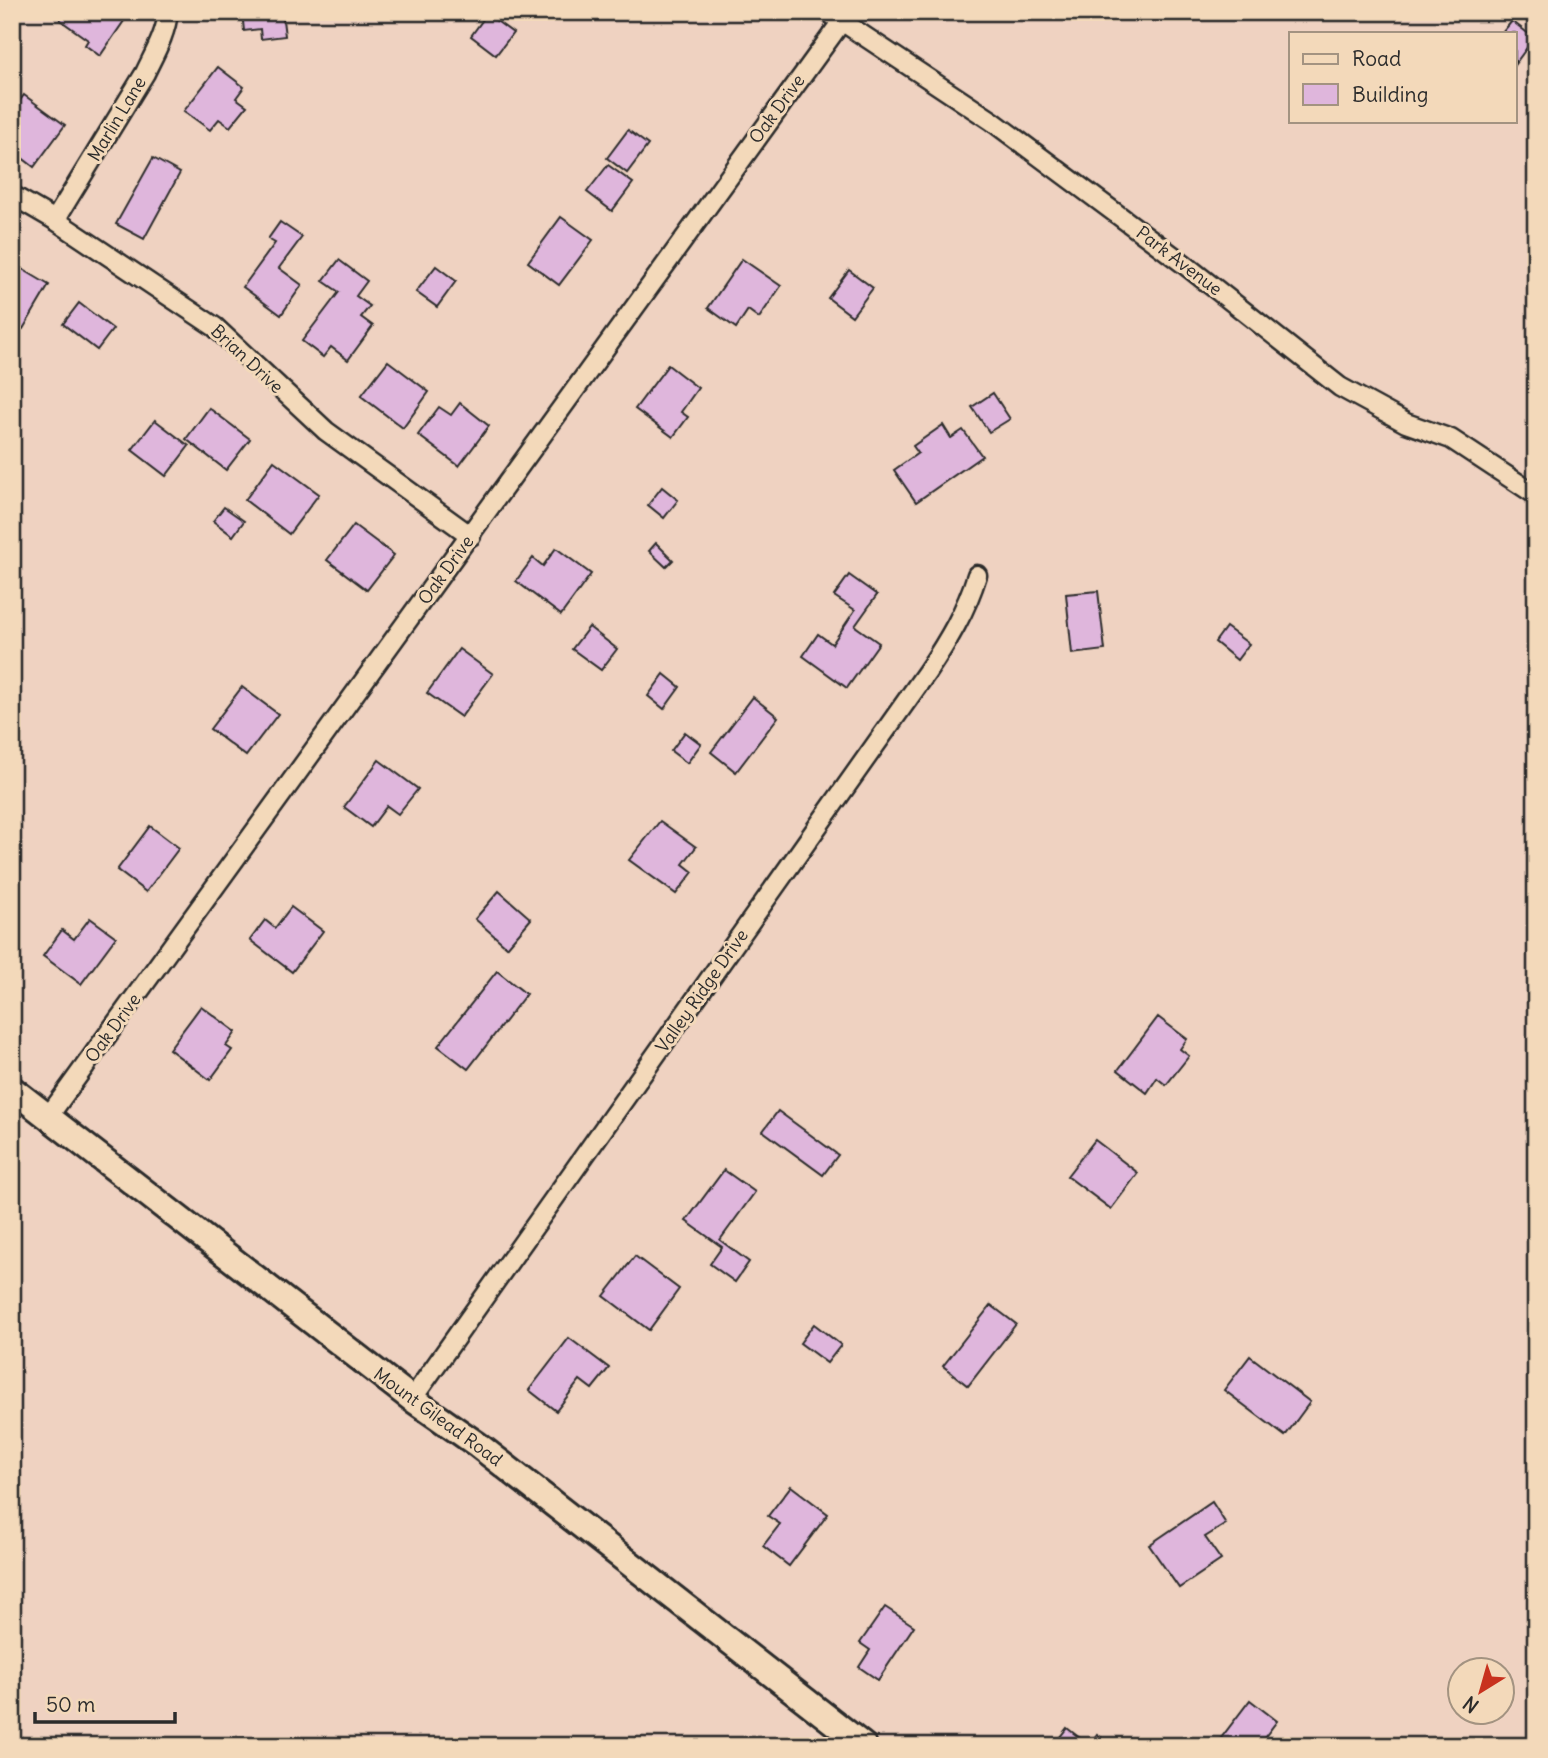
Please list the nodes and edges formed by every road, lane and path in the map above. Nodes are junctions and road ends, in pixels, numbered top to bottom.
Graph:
1 (167, 12) edge
2 (835, 17) edge
3 (12, 195) edge
4 (55, 220) junction
5 (1536, 495) edge
6 (471, 536) junction
7 (977, 575) dead end
8 (12, 1089) edge
9 (48, 1117) junction
10 (412, 1399) junction
11 (864, 1746) edge

1 - 4 street, Marlin Lane
2 - 5 street, Park Avenue
2 - 6 street, Oak Drive
3 - 4 street, Brian Drive
4 - 6 street, Brian Drive
6 - 9 street, Oak Drive
7 - 10 street, Valley Ridge Drive
8 - 9 main road, Mount Gilead Road
9 - 10 main road, Mount Gilead Road
10 - 11 main road, Mount Gilead Road

